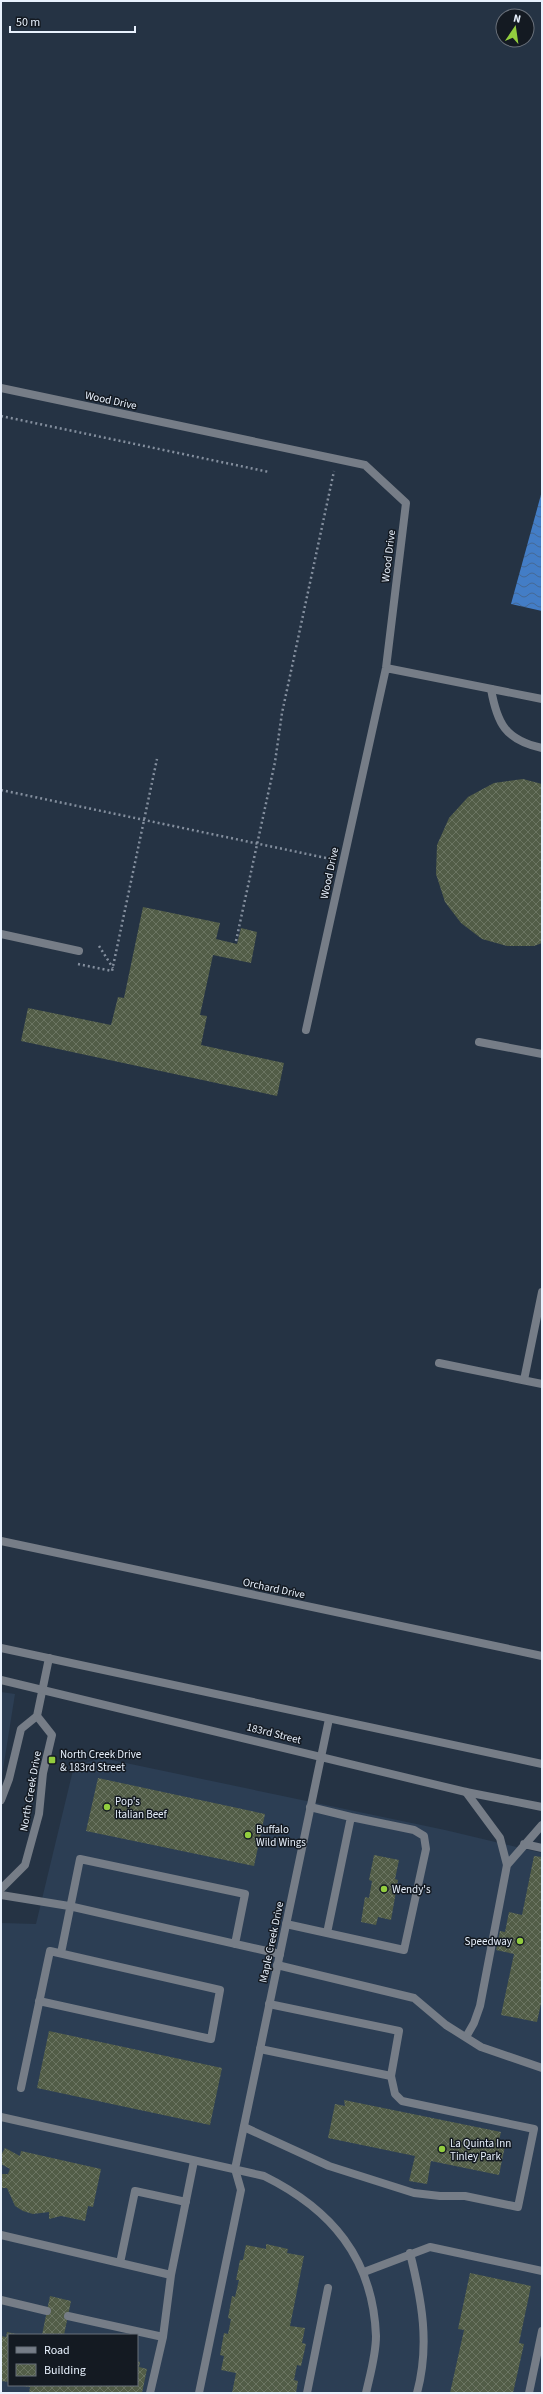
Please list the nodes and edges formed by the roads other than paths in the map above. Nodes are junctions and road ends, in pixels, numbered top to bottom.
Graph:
1 (1, 388) edge
2 (386, 668) junction
3 (491, 689) junction
4 (542, 699) edge
5 (542, 748) edge
6 (1, 934) edge
7 (78, 951) dead end
8 (306, 1030) dead end
9 (479, 1042) dead end
10 (542, 1054) edge
11 (542, 1292) edge
12 (439, 1363) dead end
13 (524, 1380) junction
14 (542, 1384) edge
15 (1, 1541) edge
16 (1, 1648) edge
17 (542, 1656) edge
18 (49, 1658) junction
19 (1, 1680) edge
20 (43, 1689) junction
21 (37, 1716) junction
22 (329, 1719) junction
23 (321, 1755) junction
24 (542, 1764) edge
25 (466, 1792) junction
26 (1, 1800) edge
27 (310, 1807) junction
28 (542, 1807) edge
29 (352, 1817) junction
30 (542, 1825) edge
31 (524, 1844) junction
32 (542, 1848) edge
33 (507, 1865) junction
34 (1, 1888) edge
35 (1, 1895) edge
36 (69, 1906) junction
37 (286, 1924) junction
38 (327, 1933) junction
39 (235, 1944) junction
40 (61, 1952) junction
41 (280, 1954) junction
42 (277, 1965) junction
43 (39, 2001) junction
44 (269, 2004) junction
45 (466, 2038) junction
46 (260, 2049) junction
47 (542, 2068) edge
48 (391, 2076) junction
49 (21, 2088) dead end
50 (1, 2117) edge
51 (244, 2127) junction
52 (194, 2161) junction
53 (235, 2169) junction
54 (186, 2202) junction
55 (1, 2235) edge
56 (410, 2253) junction
57 (120, 2263) junction
58 (542, 2271) edge
59 (364, 2272) junction
60 (171, 2275) junction
61 (328, 2288) dead end
62 (1, 2300) edge
63 (47, 2311) dead end
64 (68, 2316) dead end
65 (542, 2330) edge
66 (163, 2337) junction
67 (150, 2393) edge
68 (199, 2393) edge
69 (307, 2393) edge
70 (366, 2393) edge
71 (417, 2393) edge
72 (529, 2393) edge

1 - 2 street, Wood Drive
2 - 3 street
2 - 8 street, Wood Drive
3 - 4 street
3 - 5 street
6 - 7 street
9 - 10 street
11 - 13 street
12 - 13 street
13 - 14 street
15 - 17 street, Orchard Drive
16 - 18 street
18 - 20 street
18 - 22 street
19 - 20 street, 183rd Street
20 - 21 street
20 - 23 street, 183rd Street
21 - 26 street, North Creek Drive
21 - 34 street, North Creek Drive
22 - 23 street, Maple Creek Drive
22 - 24 street
23 - 25 street, 183rd Street
23 - 27 street, Maple Creek Drive
25 - 28 street, 183rd Street
25 - 33 street
27 - 29 street
27 - 37 street, Maple Creek Drive
29 - 38 street
29 - 38 street
30 - 31 street
31 - 32 street
31 - 33 street
33 - 45 street
35 - 36 street
36 - 39 street
36 - 39 street
36 - 40 street
37 - 38 street
37 - 41 street, Maple Creek Drive
39 - 41 street
40 - 43 street
40 - 43 street
41 - 42 street, Maple Creek Drive
42 - 44 street, Maple Creek Drive
42 - 45 street
43 - 49 street
44 - 46 street, Maple Creek Drive
44 - 48 street
45 - 47 street
46 - 48 street
46 - 51 street, Maple Creek Drive
48 - 51 street
50 - 52 street
51 - 53 street, Maple Creek Drive
52 - 53 street
52 - 54 street
53 - 59 street
53 - 68 street
54 - 57 street
54 - 60 street
55 - 57 street
56 - 58 street
56 - 59 street
56 - 71 street
57 - 60 street
59 - 70 street
60 - 66 street
61 - 69 street
62 - 63 street
64 - 66 street
65 - 72 street
66 - 67 street

